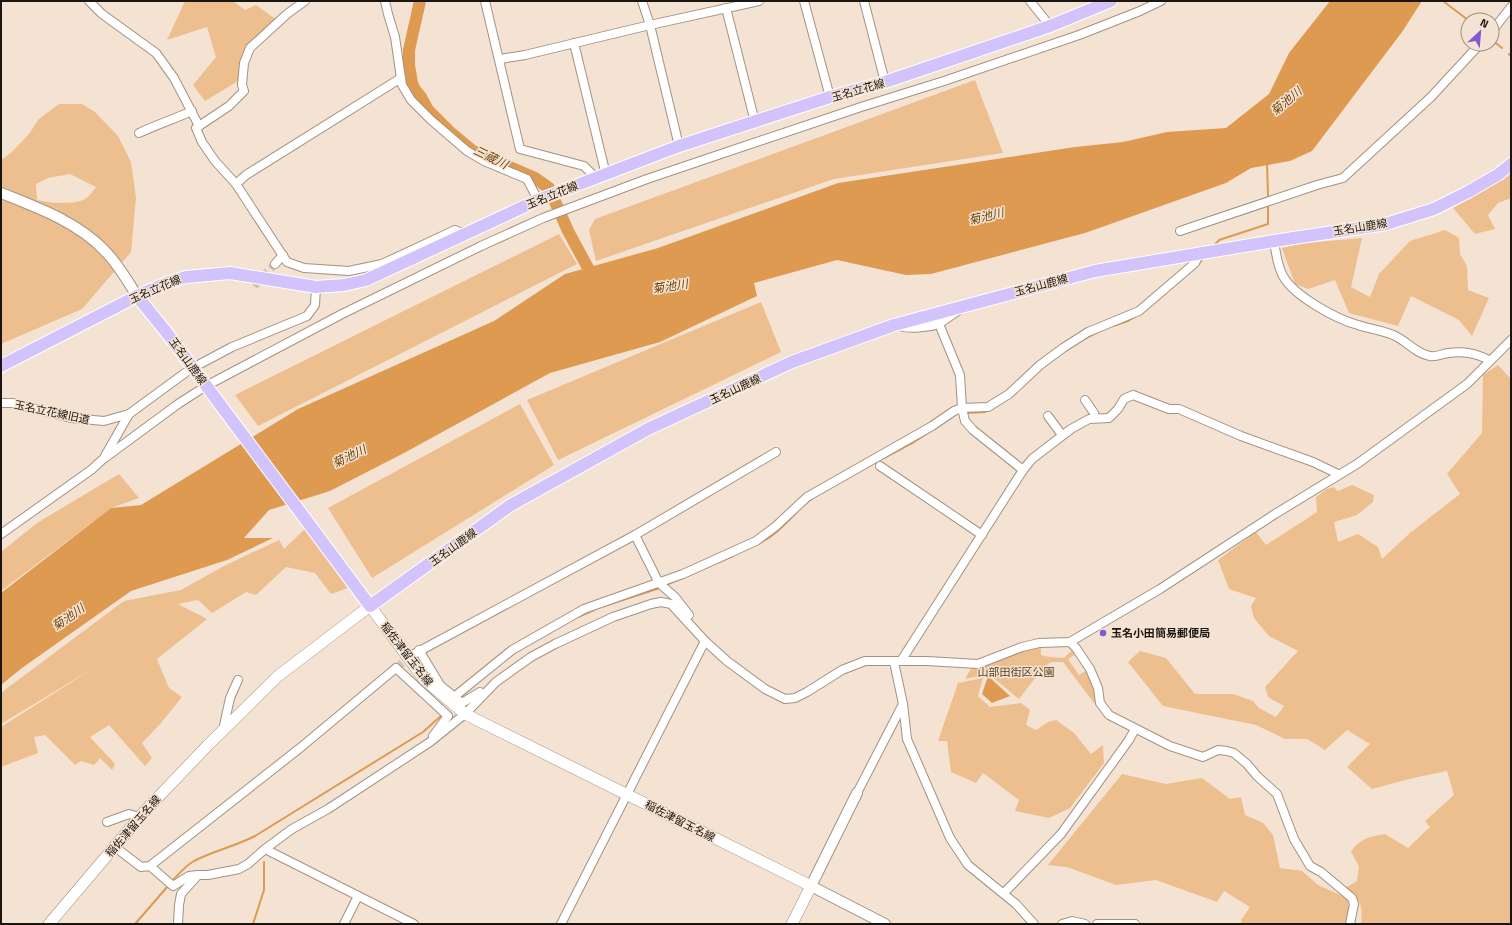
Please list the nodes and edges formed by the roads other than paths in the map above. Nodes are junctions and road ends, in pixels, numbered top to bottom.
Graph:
1 (89, 1) edge
2 (385, 1) edge
3 (486, 1) edge
4 (642, 1) edge
5 (759, 1) edge
6 (804, 1) edge
7 (864, 1) edge
8 (1030, 1) edge
9 (1111, 1) edge
10 (1161, 1) edge
11 (302, 2) edge
12 (1511, 7) edge
13 (726, 8) junction
14 (1500, 21) edge
15 (650, 25) junction
16 (1050, 26) junction
17 (574, 43) junction
18 (1473, 52) edge
19 (500, 59) junction
20 (401, 78) junction
21 (886, 82) junction
22 (830, 98) junction
23 (192, 111) junction
24 (755, 122) junction
25 (199, 126) junction
26 (138, 134) dead end
27 (679, 146) junction
28 (1511, 164) edge
29 (601, 176) junction
30 (236, 184) junction
31 (1, 193) edge
32 (543, 198) junction
33 (1180, 231) dead end
34 (464, 234) junction
35 (1274, 241) junction
36 (1206, 252) junction
37 (283, 255) junction
38 (276, 264) tunnel mouth
39 (316, 287) junction
40 (137, 296) junction
41 (965, 305) junction
42 (939, 324) junction
43 (894, 325) junction
44 (1511, 340) edge
45 (1489, 360) junction
46 (200, 364) dead end
47 (1, 366) edge
48 (185, 373) dead end
49 (208, 389) junction
50 (1085, 400) dead end
51 (1, 403) edge
52 (962, 412) junction
53 (129, 414) junction
54 (1048, 416) dead end
55 (1095, 418) junction
56 (1062, 435) junction
57 (776, 452) dead end
58 (102, 460) junction
59 (880, 466) dead end
60 (1023, 470) junction
61 (1338, 474) junction
62 (1, 534) edge
63 (982, 534) junction
64 (635, 535) junction
65 (659, 583) junction
66 (370, 606) junction
67 (694, 628) junction
68 (705, 641) junction
69 (1070, 642) junction
70 (898, 661) junction
71 (238, 680) dead end
72 (496, 682) junction
73 (454, 697) junction
74 (903, 704) junction
75 (465, 714) junction
76 (1135, 729) junction
77 (223, 730) junction
78 (430, 742) junction
79 (857, 793) joint
80 (626, 794) junction
81 (140, 817) junction
82 (107, 822) dead end
83 (115, 847) junction
84 (265, 849) junction
85 (150, 866) junction
86 (198, 875) junction
87 (811, 886) junction
88 (1004, 893) junction
89 (358, 896) junction
90 (49, 924) edge
91 (178, 924) edge
92 (344, 924) edge
93 (414, 924) edge
94 (562, 924) edge
95 (792, 924) edge
96 (885, 924) edge
97 (1034, 924) edge
98 (1062, 924) edge
99 (1085, 924) edge
100 (1097, 924) edge
101 (1135, 924) edge
102 (1350, 924) edge

1 - 23 street
2 - 20 street
3 - 19 street
4 - 15 street
5 - 13 street
6 - 22 street
7 - 21 street
8 - 16 street
9 - 16 main road, 玉名立花線
10 - 49 street
11 - 25 street
12 - 14 street
13 - 15 street
13 - 24 street
15 - 17 street
15 - 27 street
16 - 21 main road, 玉名立花線
17 - 19 street
17 - 29 street
18 - 33 street
19 - 29 street
20 - 30 street
20 - 32 street
21 - 22 main road, 玉名立花線
22 - 24 main road, 玉名立花線
23 - 25 street
23 - 26 street
24 - 27 main road, 玉名立花線
25 - 30 street
27 - 29 main road, 玉名立花線
28 - 35 main road, 玉名山鹿線
29 - 32 main road, 玉名立花線
30 - 37 street
31 - 40 street
32 - 34 main road, 玉名立花線
34 - 37 street
34 - 39 main road, 玉名立花線
35 - 36 main road, 玉名山鹿線
35 - 45 street
36 - 41 main road, 玉名山鹿線
36 - 52 street
37 - 38 street
39 - 40 main road, 玉名立花線
39 - 46 street
40 - 47 main road, 玉名立花線
40 - 49 main road, 玉名山鹿線
41 - 42 street
41 - 43 main road, 玉名山鹿線
42 - 43 street
42 - 52 street
43 - 66 main road, 玉名山鹿線
44 - 45 street
45 - 61 street
48 - 53 street, 玉名立花線旧道
49 - 58 street
49 - 66 main road, 玉名山鹿線
50 - 55 street
51 - 53 street, 玉名立花線旧道
52 - 60 street
52 - 65 street
53 - 58 street
54 - 56 street
55 - 56 street
55 - 61 street
56 - 60 street
57 - 64 street
58 - 62 street
59 - 63 street
60 - 63 street
61 - 69 street
63 - 70 street
64 - 65 street
64 - 73 street
65 - 67 street
65 - 73 street
66 - 75 main road, 稲佐津留玉名線
66 - 77 main road, 稲佐津留玉名線
67 - 68 street
67 - 72 street
68 - 70 street
68 - 80 street
69 - 70 street
69 - 76 street
70 - 74 street
71 - 77 street
72 - 73 street
72 - 75 street
74 - 79 street
74 - 88 street
75 - 78 street
75 - 80 main road, 稲佐津留玉名線
76 - 88 street
76 - 102 street
77 - 81 main road, 稲佐津留玉名線
78 - 84 street
78 - 85 street
79 - 87 street
80 - 87 main road, 稲佐津留玉名線
80 - 94 street
81 - 82 street
81 - 83 main road, 稲佐津留玉名線
83 - 85 street
83 - 90 main road, 稲佐津留玉名線
84 - 86 street
84 - 89 street
85 - 86 street
86 - 91 street
87 - 95 main road
87 - 96 street
88 - 97 street
89 - 92 street
89 - 93 street
98 - 99 street
100 - 101 street

